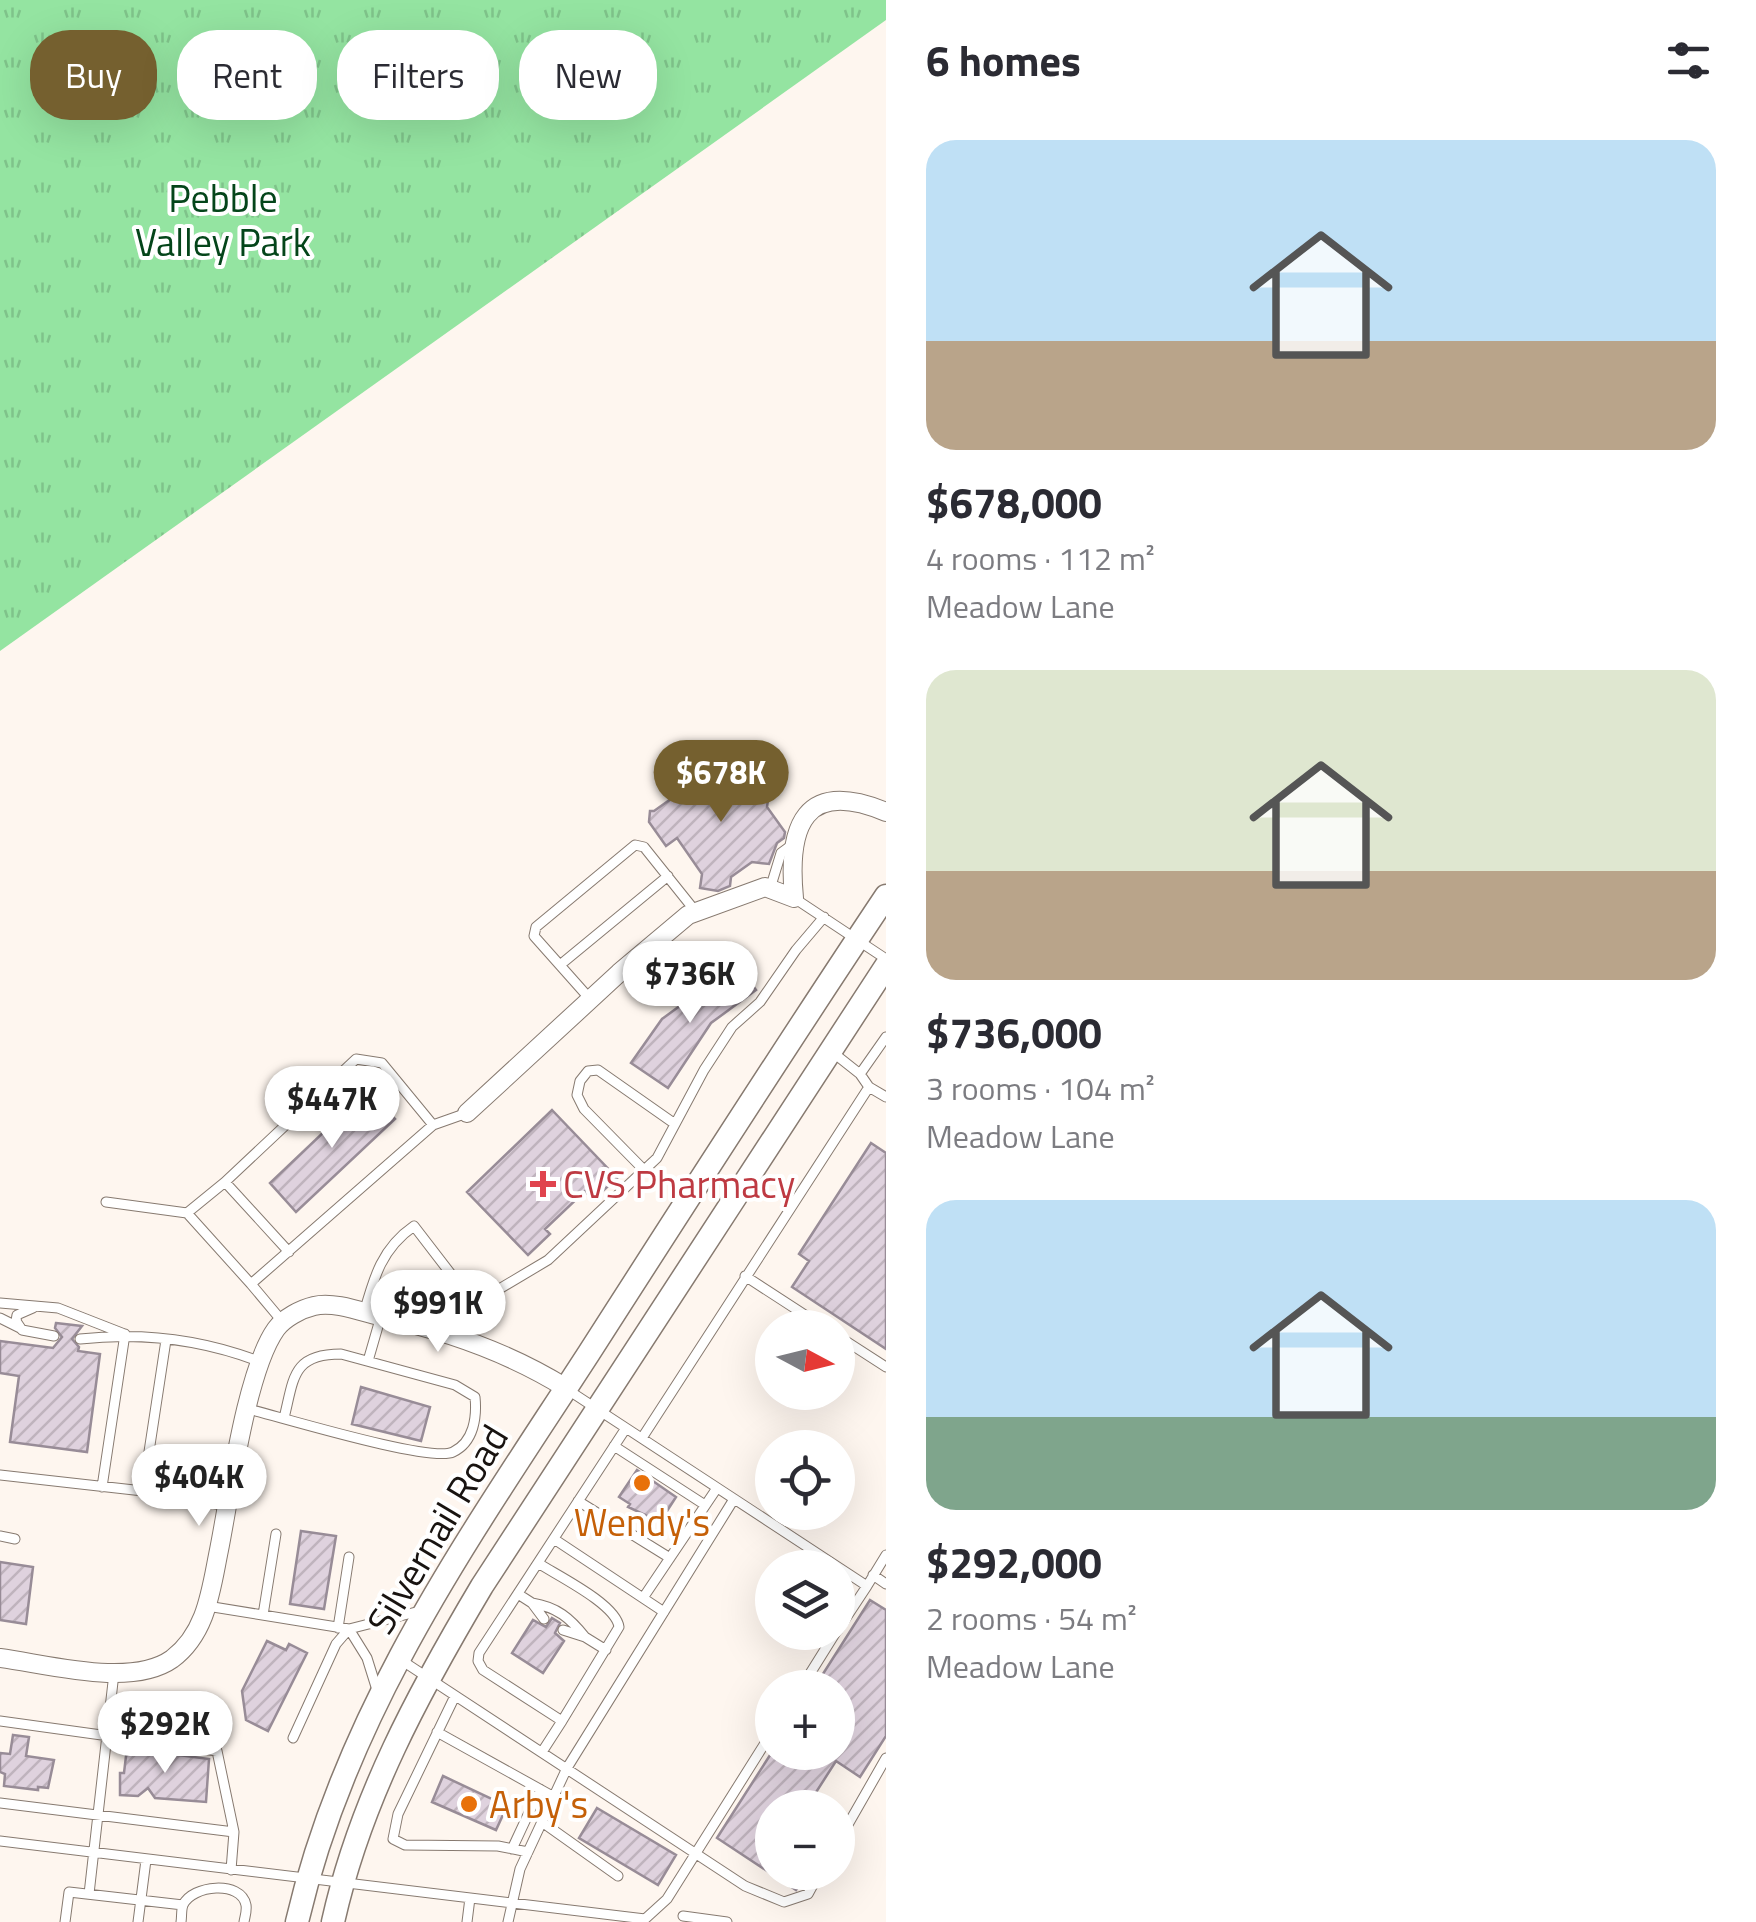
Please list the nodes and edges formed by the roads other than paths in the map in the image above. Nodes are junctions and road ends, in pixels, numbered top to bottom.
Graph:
1 (886, 812) edge
2 (792, 845) junction
3 (668, 876) junction
4 (770, 890) junction
5 (886, 896) edge
6 (794, 898) junction
7 (696, 912) junction
8 (824, 917) junction
9 (856, 940) junction
10 (886, 963) edge
11 (560, 965) junction
12 (590, 1000) junction
13 (886, 1037) edge
14 (830, 1052) junction
15 (860, 1074) junction
16 (870, 1087) junction
17 (886, 1096) edge
18 (467, 1112) joint
19 (675, 1124) junction
20 (433, 1125) junction
21 (644, 1170) junction
22 (225, 1182) junction
23 (106, 1202) dead end
24 (188, 1213) junction
25 (289, 1252) junction
26 (745, 1276) junction
27 (252, 1284) junction
28 (0, 1303) edge
29 (474, 1304) junction
30 (36, 1306) junction
31 (797, 1310) edge
32 (372, 1314) junction
33 (0, 1318) edge
34 (282, 1321) junction
35 (22, 1330) junction
36 (125, 1334) junction
37 (54, 1336) dead end
38 (462, 1338) junction
39 (80, 1339) dead end
40 (166, 1340) junction
41 (855, 1347) edge
42 (368, 1361) junction
43 (262, 1362) junction
44 (886, 1367) edge
45 (566, 1388) junction
46 (597, 1408) junction
47 (248, 1409) junction
48 (284, 1418) junction
49 (626, 1428) junction
50 (642, 1438) junction
51 (614, 1446) junction
52 (0, 1475) edge
53 (102, 1487) junction
54 (718, 1488) junction
55 (143, 1491) junction
56 (734, 1499) junction
57 (578, 1501) junction
58 (704, 1505) junction
59 (228, 1506) junction
60 (276, 1534) dead end
61 (0, 1536) edge
62 (15, 1539) dead end
63 (554, 1539) junction
64 (886, 1555) edge
65 (349, 1557) dead end
66 (670, 1558) junction
67 (538, 1563) junction
68 (874, 1575) junction
69 (886, 1584) edge
70 (867, 1586) junction
71 (518, 1594) junction
72 (643, 1598) junction
73 (532, 1603) junction
74 (855, 1604) edge
75 (207, 1606) junction
76 (425, 1610) junction
77 (664, 1612) junction
78 (262, 1615) junction
79 (544, 1619) dead end
80 (344, 1628) junction
81 (563, 1630) dead end
82 (585, 1637) junction
83 (606, 1650) junction
84 (0, 1658) edge
85 (398, 1658) junction
86 (114, 1673) junction
87 (427, 1677) junction
88 (379, 1696) junction
89 (455, 1696) junction
90 (0, 1721) edge
91 (562, 1721) junction
92 (437, 1732) junction
93 (108, 1735) junction
94 (293, 1738) dead end
95 (542, 1752) junction
96 (886, 1758) edge
97 (755, 1759) edge
98 (566, 1768) junction
99 (540, 1789) junction
100 (554, 1797) junction
101 (0, 1803) edge
102 (855, 1812) edge
103 (98, 1815) junction
104 (542, 1822) junction
105 (234, 1832) junction
106 (0, 1841) edge
107 (512, 1850) junction
108 (528, 1852) junction
109 (94, 1853) junction
110 (694, 1854) junction
111 (146, 1860) junction
112 (231, 1870) junction
113 (618, 1876) dead end
114 (307, 1878) junction
115 (343, 1883) junction
116 (755, 1890) edge
117 (756, 1890) edge
118 (810, 1890) edge
119 (89, 1894) junction
120 (470, 1898) junction
121 (141, 1900) junction
122 (510, 1902) junction
123 (183, 1905) junction
124 (660, 1907) junction
125 (600, 1918) edge
126 (683, 1919) edge
127 (65, 1922) edge
128 (138, 1922) edge
129 (181, 1922) edge
130 (244, 1922) edge
131 (297, 1922) edge
132 (333, 1922) edge
133 (466, 1922) edge
134 (508, 1922) edge
135 (728, 1922) edge

1 - 2 street
2 - 4 lane
2 - 6 street
3 - 7 lane
3 - 11 lane
3 - 11 lane
4 - 6 street
4 - 7 street
5 - 9 street, Silvernail Road
6 - 8 lane
7 - 12 street
8 - 9 lane
8 - 19 lane
9 - 10 lane
9 - 45 street, Silvernail Road
10 - 14 street, Silvernail Road
11 - 12 lane
12 - 18 street
13 - 15 lane
14 - 15 lane
14 - 46 street, Silvernail Road
15 - 16 lane
16 - 17 lane
16 - 26 lane
18 - 20 lane
19 - 21 lane
19 - 21 lane
20 - 22 lane
20 - 25 lane
21 - 29 lane
22 - 24 lane
22 - 25 lane
23 - 24 lane
24 - 27 lane
25 - 27 lane
26 - 31 lane
26 - 50 lane
27 - 34 lane
28 - 30 lane
29 - 32 lane
29 - 38 lane
30 - 35 lane
30 - 36 lane
32 - 34 street
32 - 38 street
32 - 42 lane
33 - 35 lane
34 - 43 street
35 - 37 lane
36 - 39 lane
36 - 40 lane
36 - 53 lane
38 - 45 street
40 - 43 lane
40 - 55 lane
41 - 44 lane
42 - 48 lane
42 - 48 lane
43 - 47 street
45 - 46 lane
45 - 76 street, Silvernail Road
46 - 49 lane
46 - 87 street, Silvernail Road
47 - 48 lane
47 - 59 street
49 - 50 lane
49 - 51 lane
50 - 54 lane
51 - 57 lane
51 - 58 lane
52 - 53 lane
53 - 55 lane
54 - 56 lane
54 - 58 lane
55 - 59 lane
56 - 70 lane
56 - 77 lane
57 - 63 lane
57 - 66 lane
58 - 66 lane
59 - 75 street
60 - 78 lane
61 - 62 lane
63 - 67 lane
63 - 72 lane
64 - 68 lane
65 - 80 lane
66 - 72 lane
67 - 71 lane
67 - 83 lane
68 - 69 lane
68 - 70 lane
70 - 74 lane
71 - 73 lane
71 - 91 lane
72 - 77 lane
73 - 79 lane
73 - 82 lane
75 - 78 lane
75 - 86 street
76 - 80 lane
76 - 85 street, Silvernail Road
77 - 98 lane
78 - 80 lane
80 - 88 lane
80 - 94 lane
81 - 82 lane
82 - 83 lane
83 - 91 lane
84 - 86 street
85 - 87 lane
85 - 88 street, Silvernail Road
86 - 93 lane
87 - 89 lane
87 - 115 street, Silvernail Road
88 - 114 street, Silvernail Road
89 - 92 lane
89 - 95 lane
90 - 93 lane
91 - 95 lane
92 - 99 lane
92 - 107 lane
93 - 103 lane
93 - 105 lane
95 - 98 lane
96 - 102 lane
97 - 110 lane
98 - 100 lane
98 - 110 lane
99 - 100 lane
99 - 107 lane
100 - 104 lane
101 - 103 lane
103 - 105 lane
103 - 109 lane
104 - 108 lane
104 - 113 lane
105 - 112 lane
106 - 109 lane
107 - 108 lane
108 - 122 lane
109 - 111 lane
109 - 119 lane
110 - 116 lane
110 - 124 lane
111 - 112 lane
111 - 121 lane
112 - 114 lane
114 - 115 lane
114 - 131 street, Silvernail Road
115 - 120 lane
115 - 132 street, Silvernail Road
117 - 118 lane
119 - 121 lane
119 - 127 lane
120 - 122 lane
120 - 133 lane
121 - 123 lane
121 - 128 lane
122 - 125 lane
122 - 134 lane
123 - 129 lane
123 - 130 lane
124 - 125 lane
124 - 126 lane
126 - 135 lane

